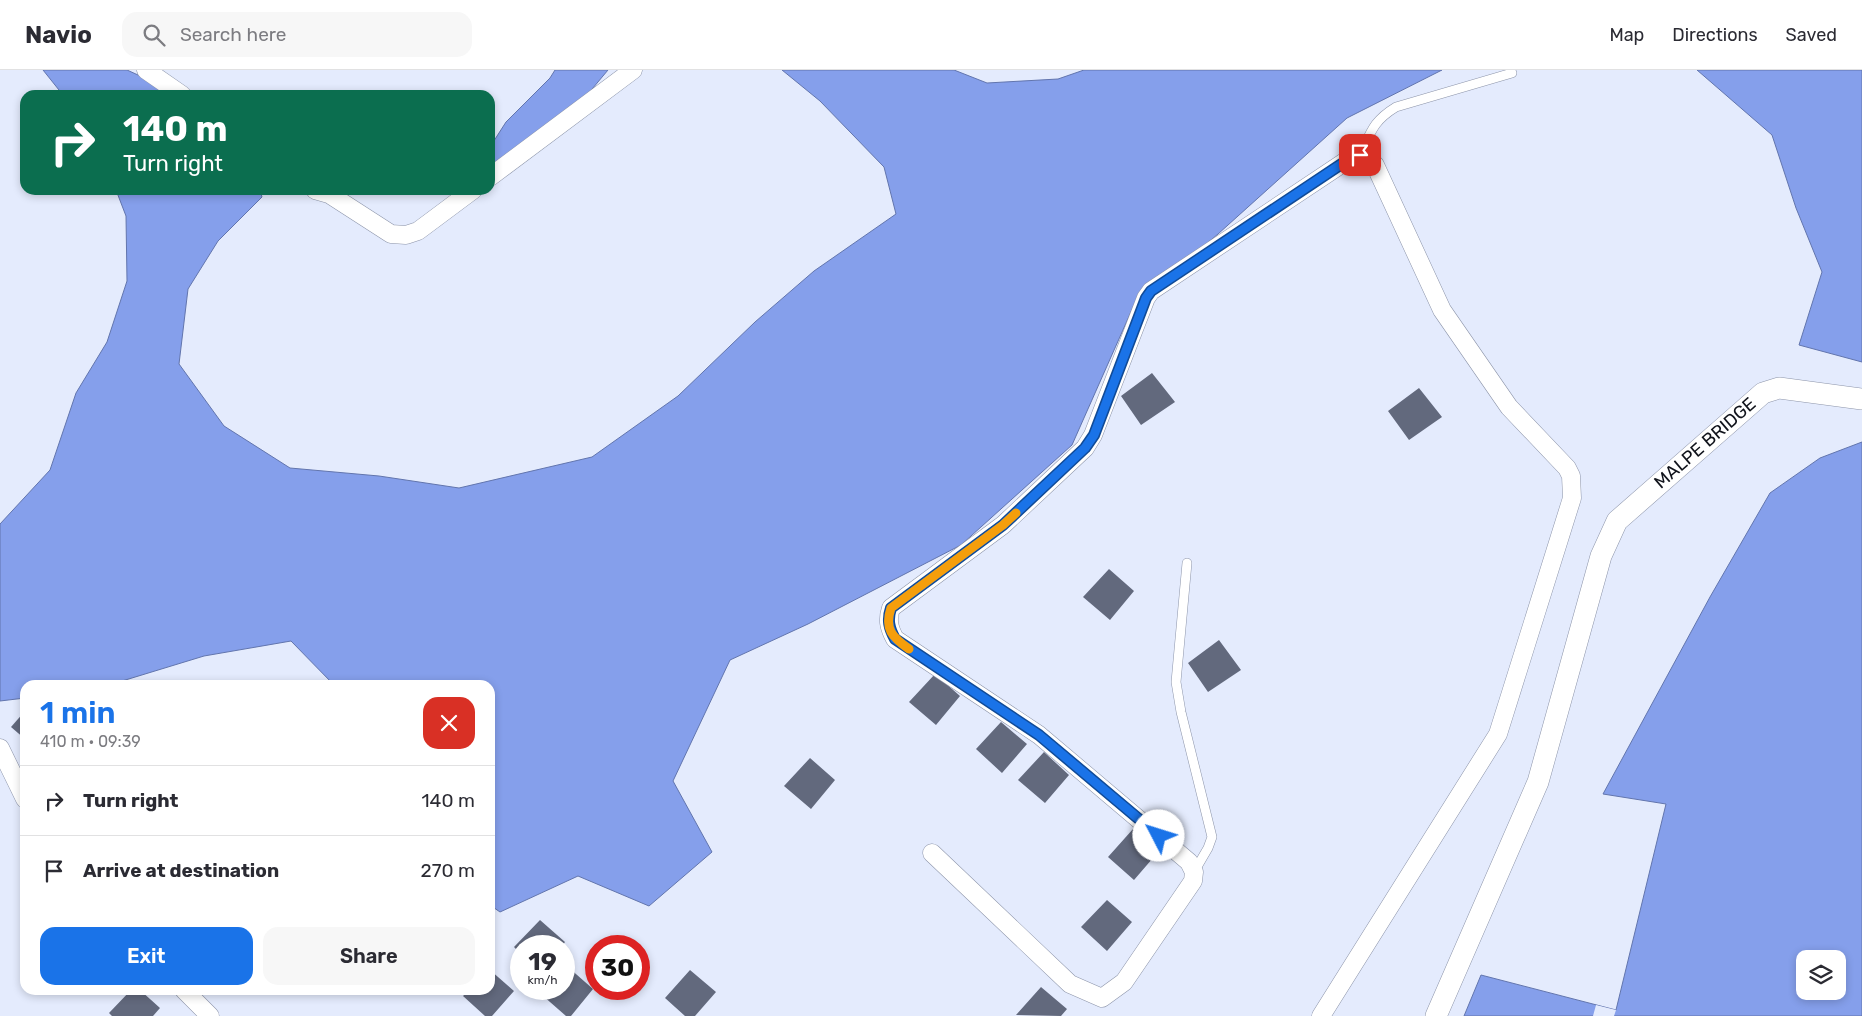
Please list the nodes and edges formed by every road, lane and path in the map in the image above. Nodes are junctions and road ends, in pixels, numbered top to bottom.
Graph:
1 (146, 70) edge
2 (632, 70) edge
3 (1512, 74) dead end
4 (175, 90) edge
5 (1360, 155) junction
6 (495, 173) edge
7 (331, 195) edge
8 (466, 195) edge
9 (1862, 399) edge
10 (1188, 563) dead end
11 (0, 748) edge
12 (20, 789) edge
13 (932, 853) dead end
14 (1194, 872) junction
15 (189, 995) edge
16 (210, 1016) edge
17 (1321, 1016) edge
18 (1436, 1016) edge

1 - 4 street
2 - 6 street
3 - 5 lane
5 - 14 street
5 - 17 street
7 - 8 street
9 - 18 street, MALPE BRIDGE
10 - 14 lane
11 - 12 street
13 - 14 street
15 - 16 street

